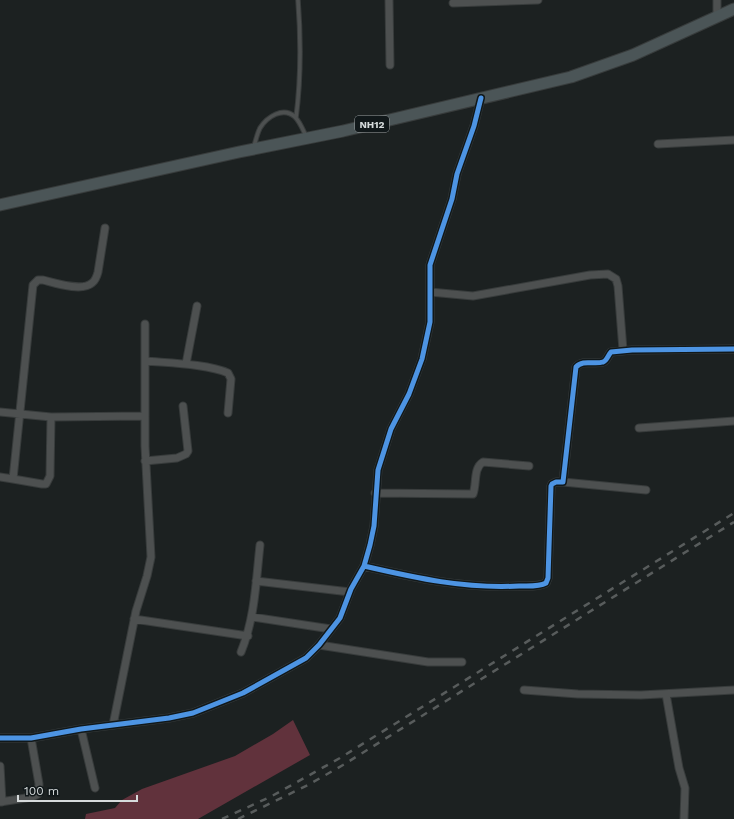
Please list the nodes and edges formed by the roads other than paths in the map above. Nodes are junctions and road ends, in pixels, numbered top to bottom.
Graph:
1 (298, 0) edge
2 (389, 0) edge
3 (538, 0) edge
4 (717, 0) edge
5 (453, 3) dead end
6 (734, 9) edge
7 (717, 16) junction
8 (390, 65) dead end
9 (481, 98) junction
10 (296, 118) junction
11 (308, 139) junction
12 (734, 140) edge
13 (658, 144) dead end
14 (252, 149) junction
15 (0, 205) edge
16 (105, 228) dead end
17 (430, 292) junction
18 (197, 306) dead end
19 (145, 324) dead end
20 (734, 349) edge
21 (623, 350) junction
22 (146, 361) junction
23 (186, 364) junction
24 (183, 406) dead end
25 (0, 412) edge
26 (19, 413) junction
27 (228, 413) dead end
28 (145, 416) junction
29 (51, 417) junction
30 (734, 421) edge
31 (639, 428) dead end
32 (145, 461) junction
33 (529, 466) dead end
34 (0, 477) edge
35 (13, 479) junction
36 (563, 482) junction
37 (646, 490) dead end
38 (375, 493) junction
39 (260, 545) dead end
40 (364, 566) junction
41 (256, 581) junction
42 (350, 592) junction
43 (252, 616) junction
44 (134, 620) junction
45 (331, 629) junction
46 (248, 636) junction
47 (319, 645) junction
48 (241, 652) dead end
49 (462, 662) dead end
50 (524, 690) dead end
51 (734, 690) edge
52 (666, 694) junction
53 (113, 725) junction
54 (81, 729) junction
55 (0, 738) edge
56 (31, 738) junction
57 (0, 766) edge
58 (95, 788) dead end
59 (1, 802) edge
60 (684, 819) edge

1 - 10 lane
2 - 8 street
3 - 5 street
4 - 7 street
6 - 7 main road, NH12
7 - 9 main road, NH12
9 - 11 main road, NH12
9 - 17 street
10 - 11 lane
10 - 14 lane
11 - 14 main road, NH12
12 - 13 street
14 - 15 main road, NH12
16 - 26 street
17 - 21 street
17 - 38 street
18 - 23 street
19 - 22 street
20 - 21 street
21 - 36 street
22 - 23 street
22 - 28 street
23 - 27 street
24 - 32 street
25 - 26 street
26 - 29 street
26 - 35 street
28 - 29 street
28 - 32 street
29 - 35 street
30 - 31 street
32 - 44 street
33 - 38 street
34 - 35 street
36 - 37 street
36 - 40 street
38 - 40 street
39 - 41 street
40 - 42 street
41 - 42 street
41 - 43 street
42 - 45 street
43 - 45 street
43 - 46 street
44 - 46 street
44 - 53 street
45 - 47 street
46 - 48 street
47 - 49 street
47 - 53 street
50 - 52 street
51 - 52 street
52 - 60 street
53 - 54 street
54 - 56 street
54 - 58 street
55 - 56 street
56 - 59 street
57 - 59 street

